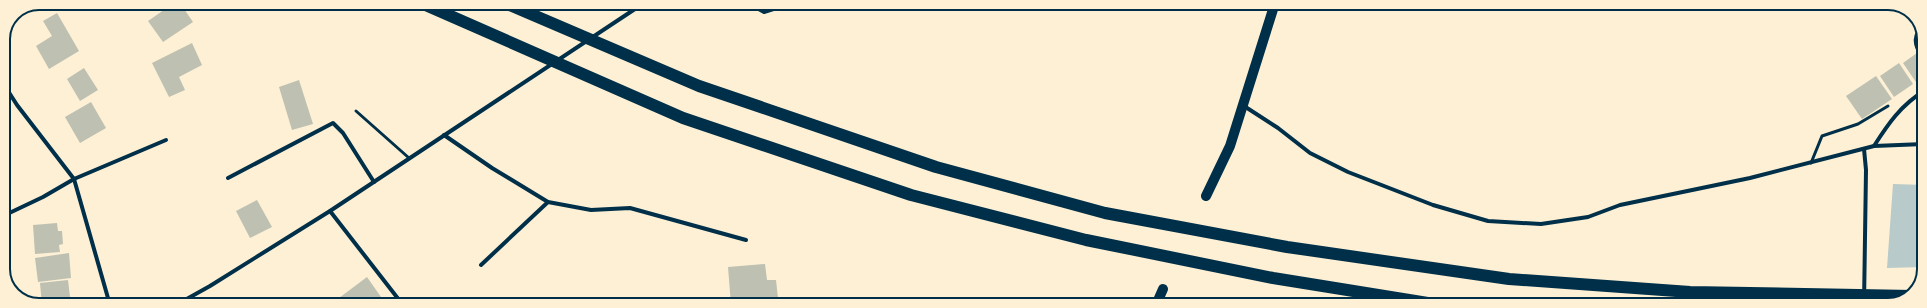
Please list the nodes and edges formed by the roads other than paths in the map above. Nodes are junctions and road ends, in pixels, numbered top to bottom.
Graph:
1 (437, 10) edge
2 (522, 10) edge
3 (633, 10) edge
4 (760, 10) edge
5 (770, 10) edge
6 (1273, 10) edge
7 (1916, 33) edge
8 (1917, 49) edge
9 (10, 94) edge
10 (1917, 95) edge
11 (1244, 106) junction
12 (1888, 106) dead end
13 (356, 111) dead end
14 (444, 135) junction
15 (166, 140) dead end
16 (1917, 144) edge
17 (1874, 146) junction
18 (1864, 149) junction
19 (409, 158) junction
20 (1811, 163) junction
21 (228, 178) dead end
22 (74, 179) junction
23 (374, 182) junction
24 (1206, 196) dead end
25 (548, 202) junction
26 (330, 211) junction
27 (10, 213) edge
28 (746, 240) dead end
29 (481, 265) dead end
30 (1163, 288) dead end
31 (1898, 296) edge
32 (108, 298) edge
33 (189, 298) edge
34 (395, 298) edge
35 (1159, 298) edge
36 (1397, 298) edge
37 (1864, 298) edge

1 - 36 highway
2 - 31 highway
3 - 14 street
4 - 5 street
6 - 11 main road
7 - 8 street
9 - 22 street
10 - 17 street
11 - 20 street
11 - 24 main road
12 - 20 lane
13 - 19 lane
14 - 19 street
14 - 25 street
15 - 22 street
16 - 17 street
17 - 18 street
18 - 20 street
18 - 37 street
19 - 23 street
21 - 23 street
22 - 27 street
22 - 32 street
23 - 26 street
25 - 28 street
25 - 29 street
26 - 33 street
26 - 34 street
30 - 35 main road

